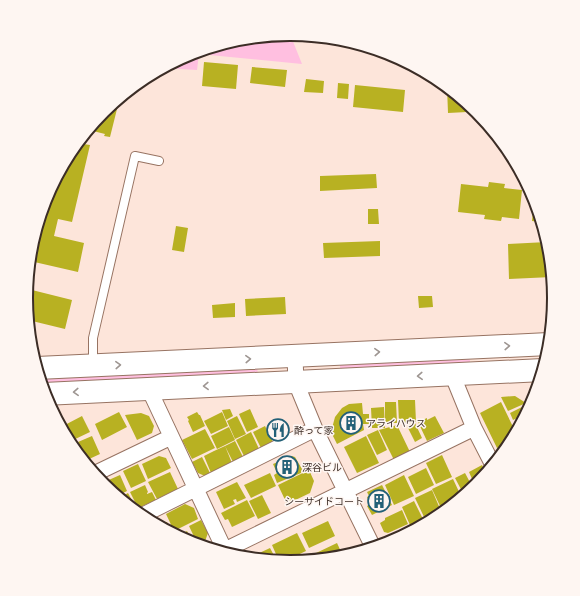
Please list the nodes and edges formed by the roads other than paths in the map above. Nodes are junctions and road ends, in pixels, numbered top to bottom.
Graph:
1 (159, 161) dead end
2 (543, 344) edge
3 (295, 357) junction
4 (93, 366) junction
5 (43, 368) edge
6 (535, 373) edge
7 (452, 374) junction
8 (296, 382) junction
9 (149, 389) junction
10 (52, 394) edge
11 (474, 428) junction
12 (315, 430) junction
13 (171, 437) junction
14 (490, 459) edge
15 (100, 471) edge
16 (196, 489) junction
17 (345, 490) junction
18 (148, 513) edge
19 (370, 542) edge
20 (222, 546) edge
21 (230, 548) edge

1 - 4 lane
3 -> 2 street
4 -> 3 street
3 - 8 street
4 - 5 street
6 - 7 street
7 -> 8 street
7 - 11 street
8 -> 9 street
8 - 12 street
9 -> 10 street
9 - 13 street
11 - 14 street
11 - 17 street
12 - 16 street
12 - 17 street
13 - 15 street
13 - 16 street
16 - 18 street
16 - 20 street
17 - 19 street
17 - 21 street

